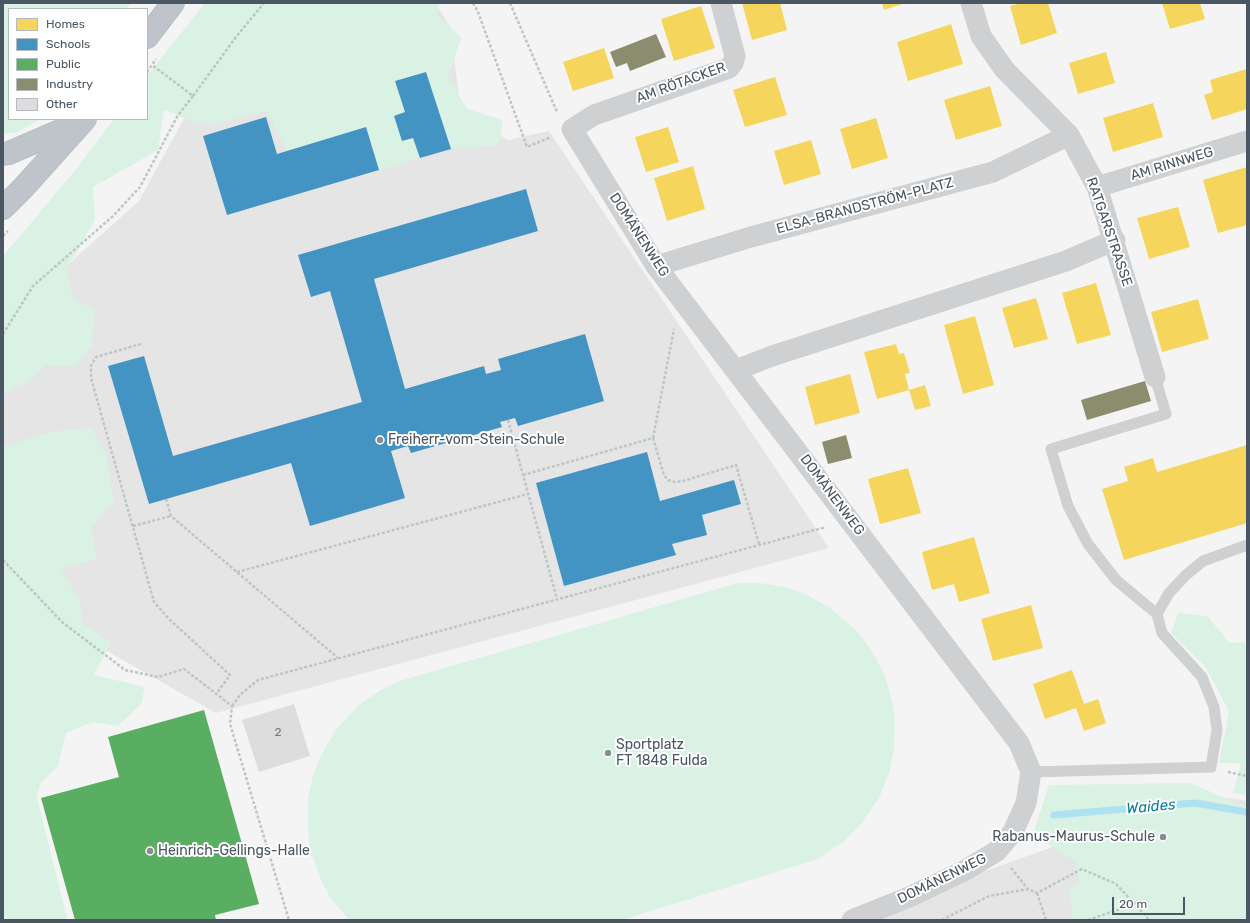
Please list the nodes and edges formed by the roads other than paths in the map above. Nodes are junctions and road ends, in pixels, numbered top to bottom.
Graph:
1 (173, 3) edge
2 (721, 3) edge
3 (971, 3) edge
4 (148, 36) edge
5 (85, 120) edge
6 (572, 129) joint
7 (1069, 135) junction
8 (1247, 140) edge
9 (3, 154) edge
10 (1097, 187) junction
11 (3, 208) edge
12 (1115, 240) junction
13 (656, 266) junction
14 (736, 370) junction
15 (1155, 377) joint
16 (1247, 545) edge
17 (1157, 614) junction
18 (1031, 772) junction
19 (852, 920) edge

1 - 4 highway
2 - 6 street, AM RÖTACKER
3 - 7 street, RATGARSTRASSE
5 - 9 highway
5 - 11 highway
6 - 13 street, DOMÄNENWEG
7 - 10 street, RATGARSTRASSE
7 - 13 street, ELSA-BRANDSTRÖM-PLATZ
8 - 10 street, AM RINNWEG
10 - 12 street, RATGARSTRASSE
12 - 14 street
12 - 15 street, RATGARSTRASSE
13 - 14 street, DOMÄNENWEG
14 - 18 street, DOMÄNENWEG
15 - 17 lane
16 - 17 lane
17 - 18 lane
18 - 19 street, DOMÄNENWEG

